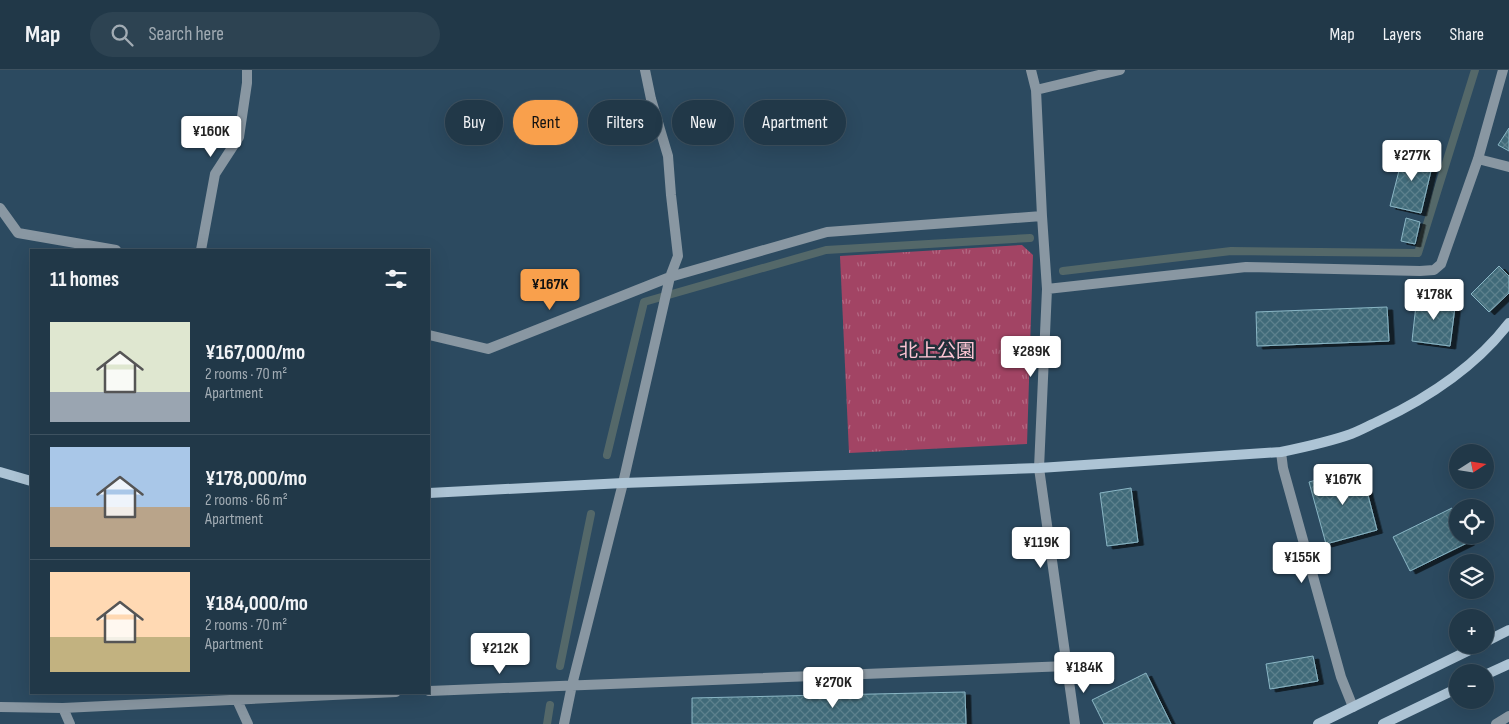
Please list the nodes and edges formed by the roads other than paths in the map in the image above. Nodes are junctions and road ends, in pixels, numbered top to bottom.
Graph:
1 (247, 70) edge
2 (645, 70) edge
3 (1031, 70) edge
4 (1120, 70) edge
5 (1503, 70) edge
6 (1036, 90) junction
7 (1478, 159) junction
8 (1509, 167) edge
9 (0, 208) edge
10 (1042, 216) junction
11 (110, 249) edge
12 (201, 249) edge
13 (670, 276) junction
14 (1047, 289) junction
15 (1509, 323) edge
16 (430, 334) edge
17 (1281, 452) junction
18 (1039, 468) junction
19 (0, 472) edge
20 (30, 481) edge
21 (623, 483) junction
22 (430, 493) edge
23 (1509, 630) edge
24 (1494, 638) edge
25 (1462, 654) edge
26 (1509, 664) edge
27 (1068, 666) junction
28 (1494, 671) edge
29 (572, 685) junction
30 (430, 691) edge
31 (1449, 692) edge
32 (356, 694) edge
33 (167, 698) edge
34 (237, 700) junction
35 (0, 707) edge
36 (1353, 707) junction
37 (63, 708) junction
38 (1509, 716) edge
39 (70, 724) edge
40 (248, 724) edge
41 (564, 724) edge
42 (1075, 724) edge
43 (1318, 724) edge
44 (1383, 724) edge
45 (1496, 724) edge

1 - 12 street
2 - 13 street
3 - 6 street
4 - 6 street
5 - 7 street
6 - 10 street
7 - 8 street
7 - 14 street
9 - 11 street
10 - 13 street
10 - 14 street
13 - 16 street
13 - 21 street
14 - 18 street
15 - 17 street
17 - 18 street
17 - 36 street
18 - 21 street
18 - 27 street
19 - 20 street
21 - 22 street
21 - 29 street
23 - 24 street
25 - 36 street
26 - 28 street
27 - 29 street
27 - 42 street
29 - 30 street
29 - 41 street
31 - 44 street
32 - 34 street
33 - 34 street
33 - 37 street
34 - 40 street
35 - 37 street
36 - 43 street
37 - 39 street
38 - 45 street

